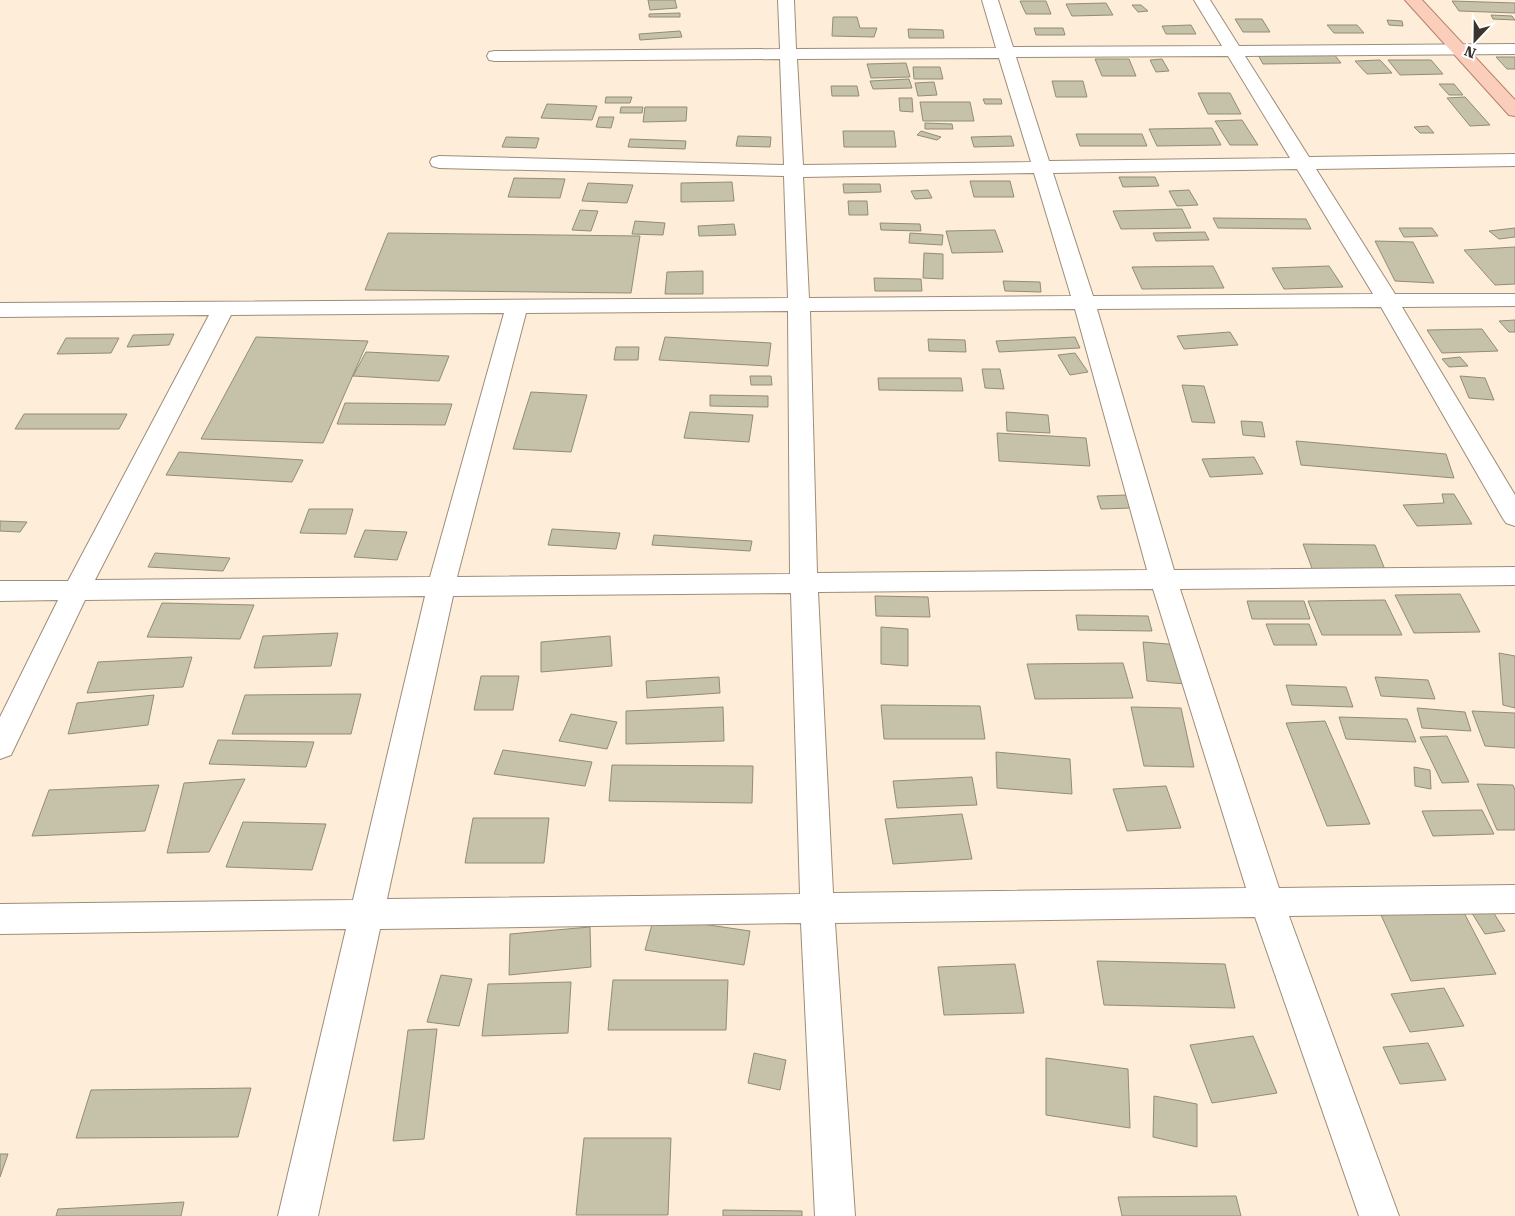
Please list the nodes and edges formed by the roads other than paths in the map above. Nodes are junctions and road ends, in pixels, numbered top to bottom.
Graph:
1 (786, 0) edge
2 (990, 0) edge
3 (1202, 0) edge
4 (1413, 0) edge
5 (1459, 49) junction
6 (1515, 49) edge
7 (1234, 51) junction
8 (1006, 52) junction
9 (788, 54) junction
10 (495, 56) dead end
11 (1515, 112) edge
12 (1515, 160) edge
13 (439, 162) dead end
14 (1303, 164) junction
15 (1042, 167) junction
16 (794, 171) junction
17 (1515, 300) edge
18 (1388, 301) junction
19 (1084, 303) junction
20 (799, 304) junction
21 (517, 306) junction
22 (224, 308) junction
23 (0, 310) edge
24 (1515, 518) edge
25 (1515, 576) edge
26 (1163, 580) junction
27 (804, 584) junction
28 (441, 587) junction
29 (76, 590) junction
30 (0, 591) edge
31 (0, 747) edge
32 (1515, 899) edge
33 (1267, 902) junction
34 (817, 908) junction
35 (367, 914) junction
36 (0, 919) edge
37 (298, 1216) edge
38 (835, 1216) edge
39 (1379, 1216) edge

1 - 9 street
2 - 8 street
3 - 7 street
4 - 5 main road
5 - 6 street
5 - 7 street
5 - 11 main road
7 - 8 street
7 - 14 street
8 - 9 street
8 - 15 street
9 - 10 street
9 - 16 street
12 - 14 street
13 - 16 street
14 - 15 street
14 - 18 street
15 - 16 street
15 - 19 street
16 - 20 street
17 - 18 street
18 - 19 street
18 - 24 street
19 - 20 street
19 - 26 street
20 - 21 street
20 - 27 street
21 - 22 street
21 - 28 street
22 - 23 street
22 - 29 street
25 - 26 street
26 - 27 street
26 - 33 street
27 - 28 street
27 - 34 street
28 - 29 street
28 - 35 street
29 - 30 street
29 - 31 street
32 - 33 street
33 - 34 street
33 - 39 street
34 - 35 street
34 - 38 street
35 - 36 street
35 - 37 street

